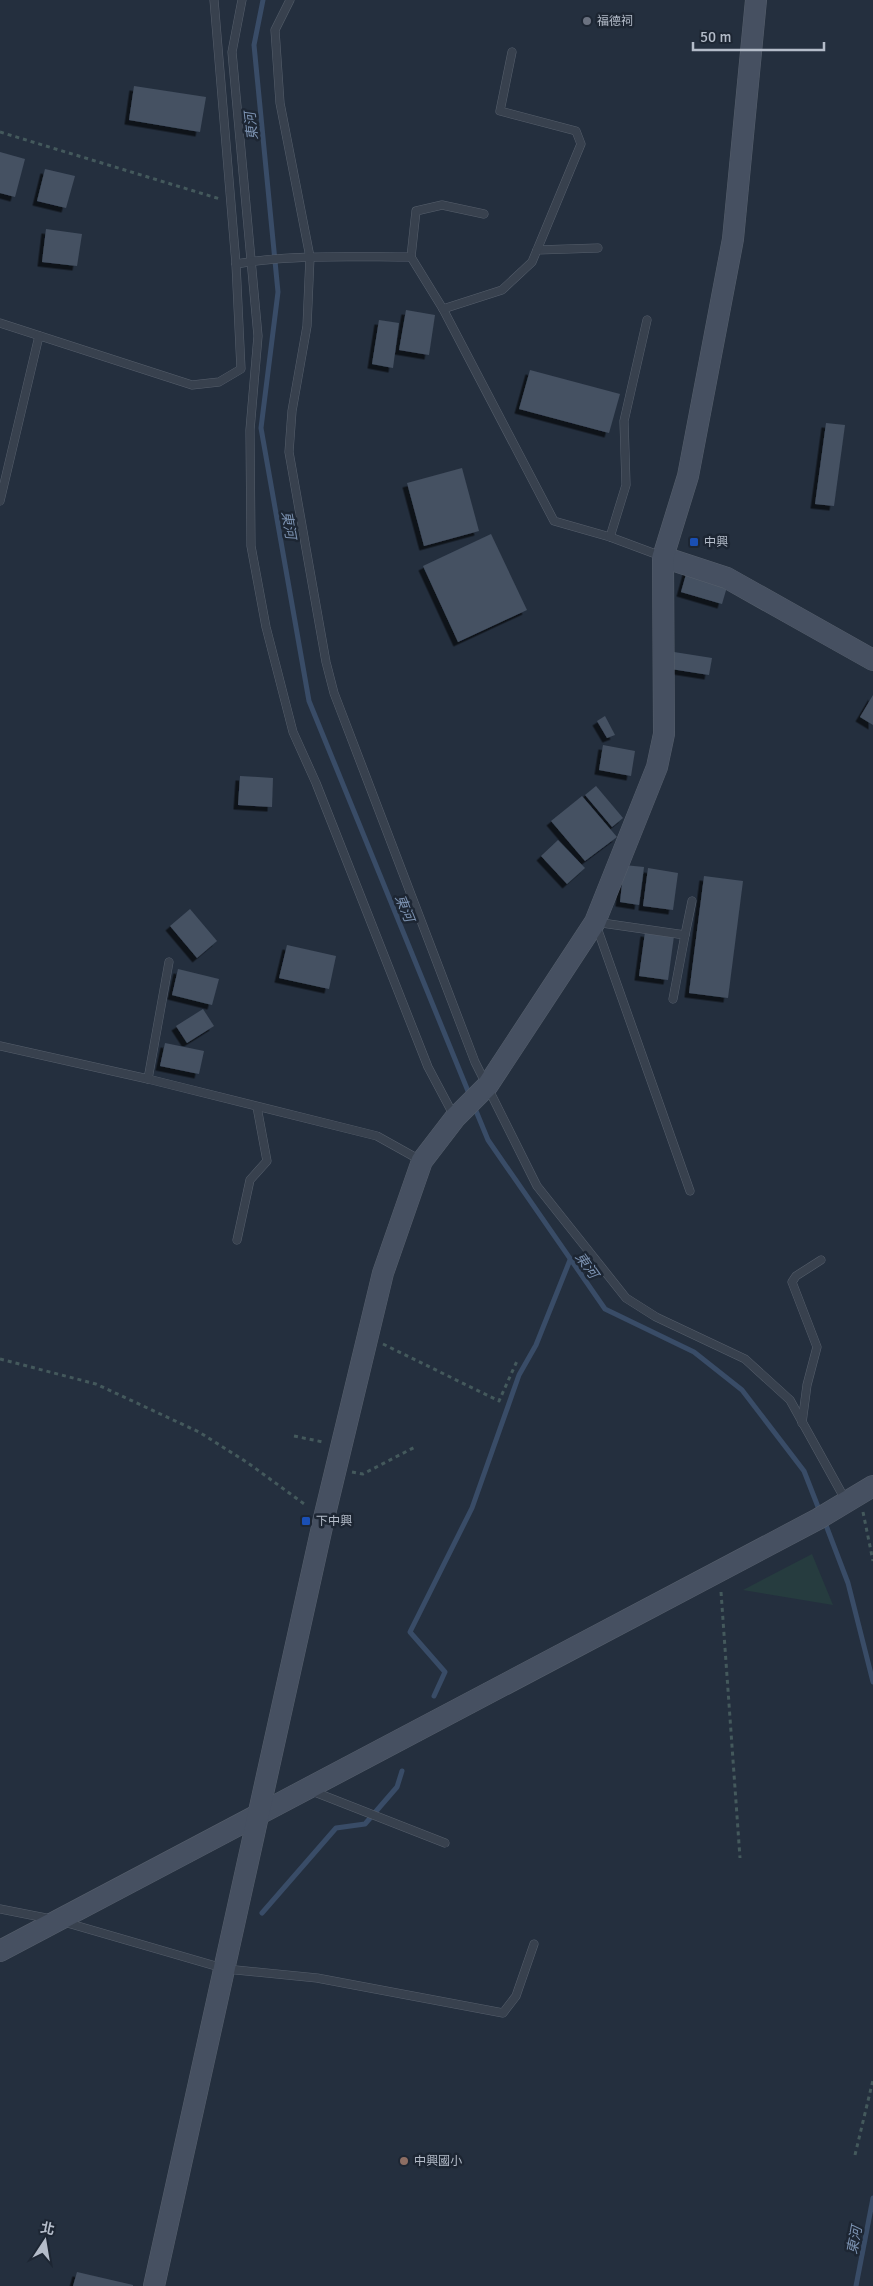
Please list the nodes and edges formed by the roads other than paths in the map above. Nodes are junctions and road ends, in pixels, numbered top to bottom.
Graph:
1 (214, 0) edge
2 (242, 0) edge
3 (290, 0) edge
4 (756, 0) edge
5 (512, 52) dead end
6 (484, 214) dead end
7 (598, 248) dead end
8 (537, 250) junction
9 (310, 257) junction
10 (411, 257) junction
11 (253, 260) junction
12 (236, 264) junction
13 (443, 308) junction
14 (647, 320) dead end
15 (0, 322) edge
16 (39, 336) junction
17 (0, 501) edge
18 (610, 537) junction
19 (663, 557) junction
20 (873, 660) edge
21 (692, 901) dead end
22 (595, 922) junction
23 (685, 935) junction
24 (169, 962) dead end
25 (673, 999) dead end
26 (0, 1046) edge
27 (148, 1079) junction
28 (488, 1085) junction
29 (257, 1107) junction
30 (455, 1118) junction
31 (422, 1161) junction
32 (690, 1191) dead end
33 (237, 1240) dead end
34 (820, 1260) dead end
35 (802, 1423) junction
36 (860, 1493) edge
37 (308, 1789) junction
38 (257, 1816) junction
39 (444, 1843) dead end
40 (0, 1909) edge
41 (60, 1920) junction
42 (534, 1944) dead end
43 (0, 1950) edge
44 (226, 1969) junction
45 (154, 2286) edge

1 - 12 lane
2 - 11 lane
3 - 9 lane
4 - 19 street
5 - 8 lane
6 - 10 lane
7 - 8 lane
8 - 13 lane
9 - 10 lane
9 - 11 lane
9 - 28 lane
10 - 13 lane
11 - 12 lane
11 - 30 lane
12 - 16 lane
13 - 18 lane
14 - 18 lane
15 - 16 lane
16 - 17 lane
18 - 19 lane
19 - 20 street
19 - 22 street
21 - 23 lane
22 - 23 lane
22 - 28 street
22 - 32 lane
23 - 25 lane
24 - 27 lane
26 - 27 lane
27 - 29 lane
28 - 30 street
28 - 35 lane
29 - 31 lane
29 - 33 lane
30 - 31 street
31 - 38 street
34 - 35 lane
35 - 36 lane
36 - 37 street
37 - 38 street
37 - 39 lane
38 - 41 street
38 - 44 street
40 - 41 lane
41 - 43 street
41 - 44 lane
42 - 44 lane
44 - 45 street

